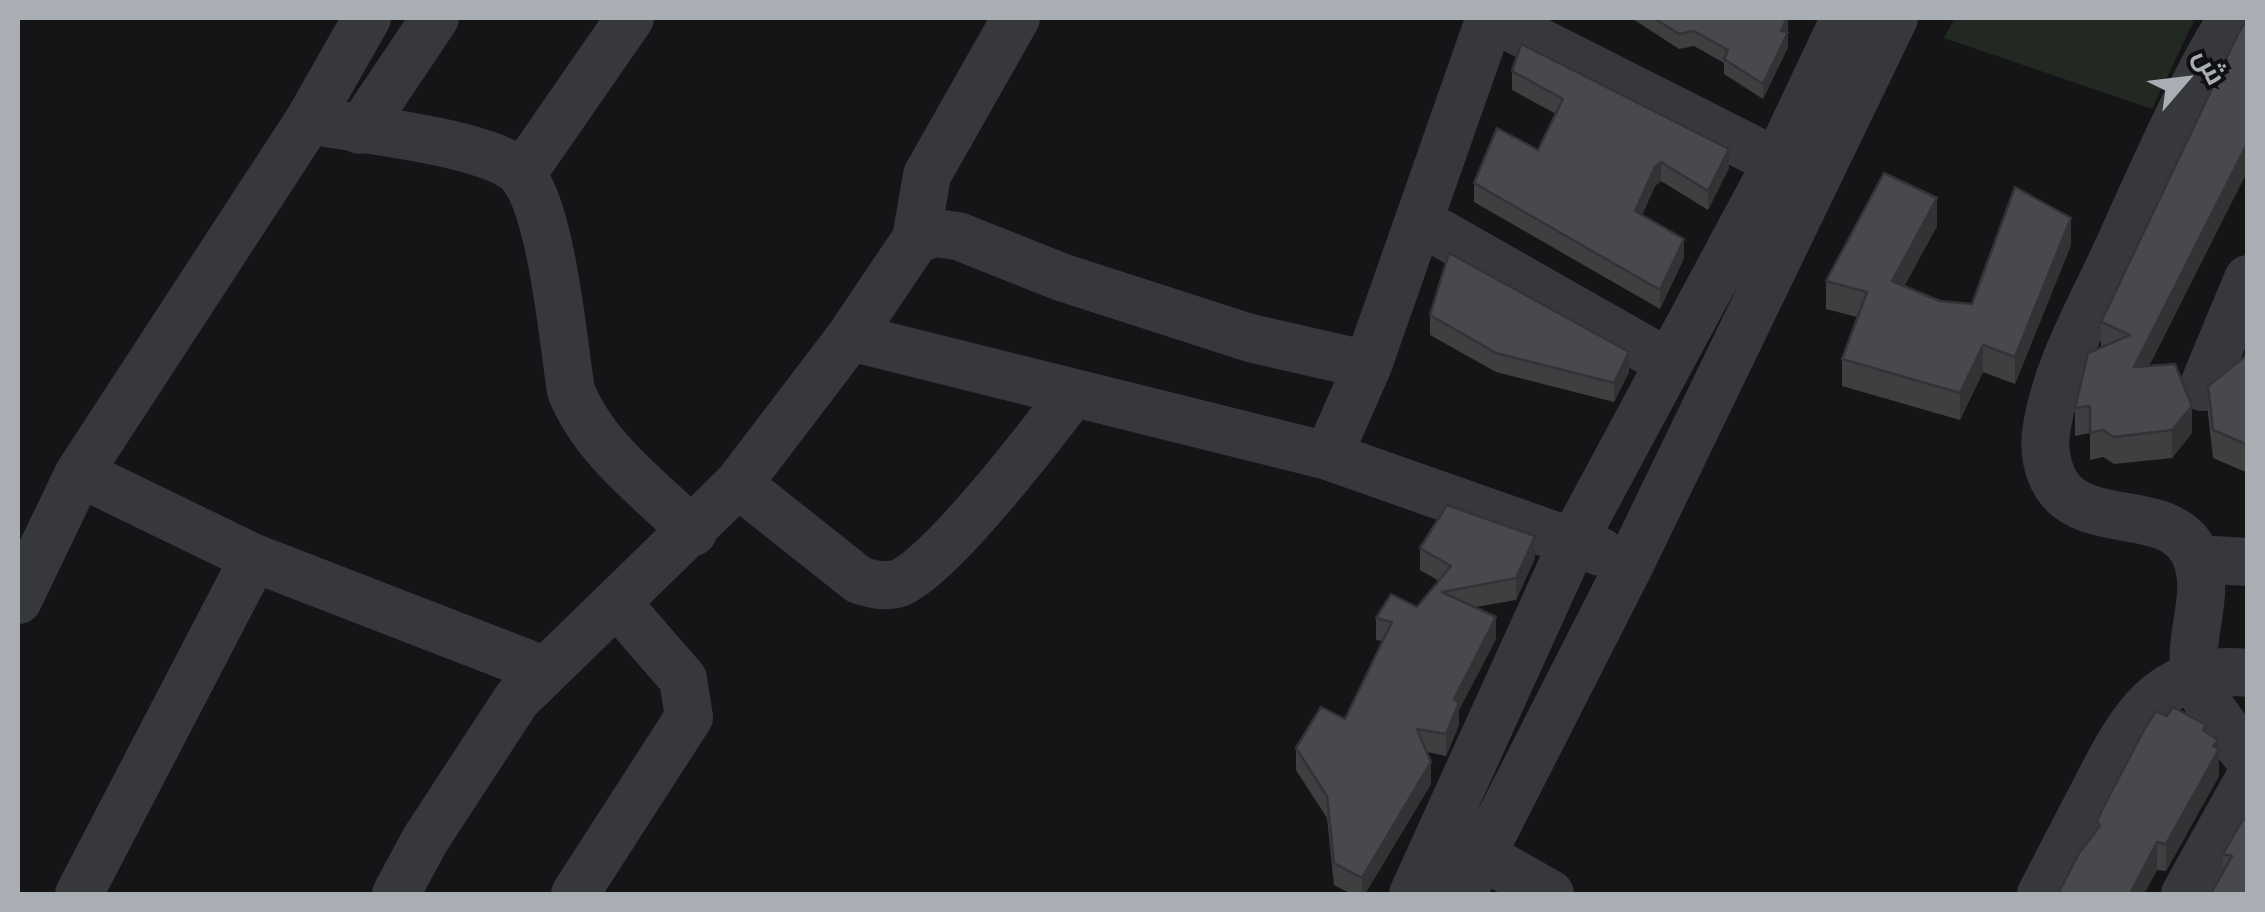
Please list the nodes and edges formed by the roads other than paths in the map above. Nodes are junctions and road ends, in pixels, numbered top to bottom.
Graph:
1 (367, 18) edge
2 (436, 18) edge
3 (630, 18) edge
4 (1016, 18) edge
5 (1491, 18) edge
6 (1846, 18) edge
7 (1894, 18) edge
8 (2232, 18) edge
9 (309, 120) junction
10 (360, 130) junction
11 (1777, 162) junction
12 (522, 174) junction
13 (1419, 221) junction
14 (916, 239) junction
15 (2248, 279) edge
16 (850, 337) junction
17 (1368, 364) junction
18 (1669, 364) junction
19 (2203, 387) dead end
20 (1073, 394) junction
21 (1328, 456) junction
22 (79, 473) junction
23 (738, 484) junction
24 (694, 532) junction
25 (1573, 542) junction
26 (254, 558) junction
27 (2197, 559) junction
28 (2248, 562) edge
29 (1630, 564) junction
30 (18, 600) edge
31 (617, 603) junction
32 (546, 671) junction
33 (2248, 673) edge
34 (2195, 675) junction
35 (2248, 757) edge
36 (2248, 781) edge
37 (1462, 861) edge
38 (79, 894) edge
39 (396, 894) edge
40 (576, 894) edge
41 (1415, 894) edge
42 (1550, 894) edge
43 (2041, 894) edge
44 (2185, 894) edge

1 - 9 street
2 - 10 street
3 - 12 street
4 - 14 street
5 - 11 street
5 - 13 street
6 - 11 street
7 - 29 street
8 - 27 street
9 - 10 street
9 - 22 street
10 - 12 street
11 - 18 street
12 - 24 street
13 - 17 street
13 - 18 street
14 - 16 street
14 - 17 street
15 - 19 street
16 - 20 street
16 - 23 street
17 - 21 street
18 - 25 street
20 - 21 street
20 - 23 street
21 - 25 street
22 - 26 street
22 - 30 street
23 - 24 street
24 - 31 street
25 - 29 street
25 - 37 street
26 - 32 street
26 - 38 street
27 - 28 street
27 - 34 street
29 - 37 street
31 - 32 street
31 - 40 street
32 - 39 street
33 - 34 street
34 - 35 street
34 - 43 street
36 - 44 street
37 - 41 street
37 - 42 street

